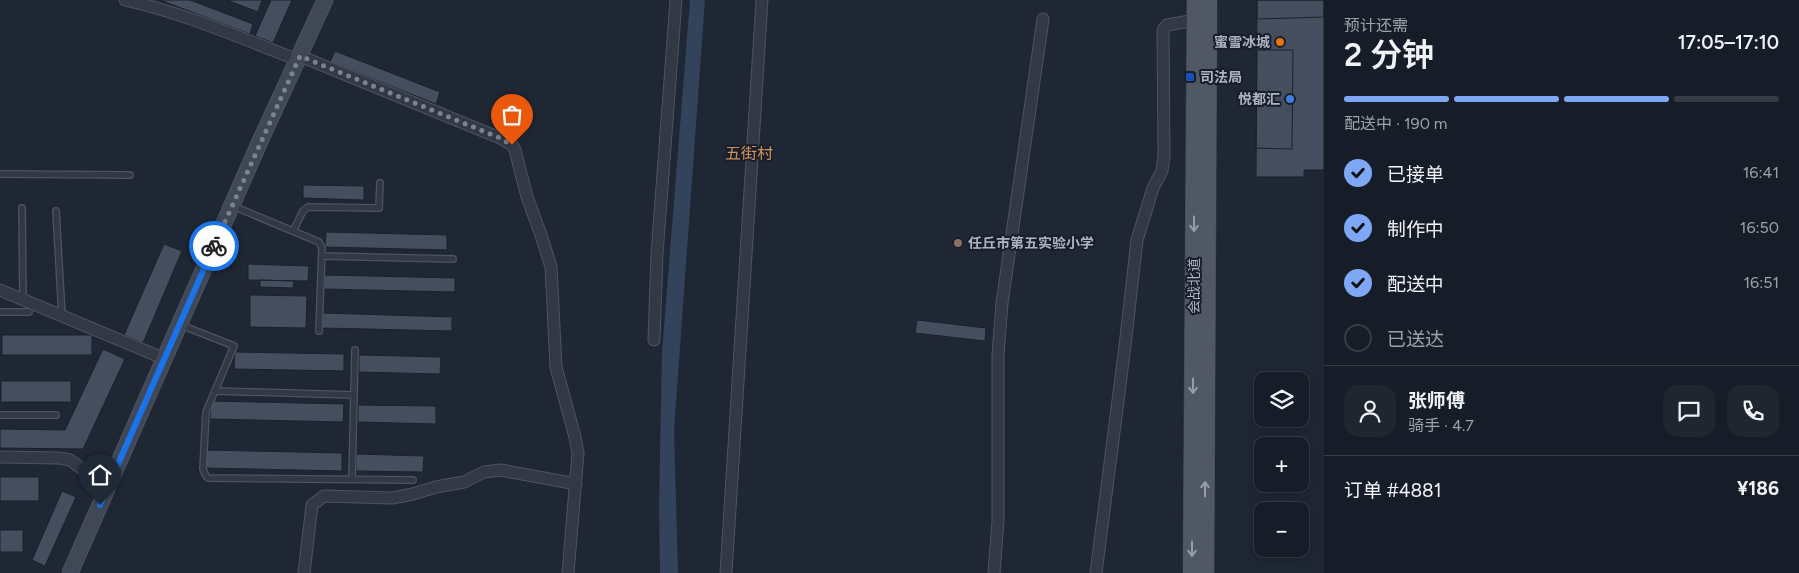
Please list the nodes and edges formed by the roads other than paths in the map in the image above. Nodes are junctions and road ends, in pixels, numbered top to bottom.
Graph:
1 (125, 0) edge
2 (325, 0) edge
3 (676, 0) edge
4 (762, 0) edge
5 (1196, 0) edge
6 (1208, 0) edge
7 (1043, 19) dead end
8 (1196, 20) junction
9 (299, 58) junction
10 (0, 174) edge
11 (130, 175) dead end
12 (380, 183) dead end
13 (232, 205) junction
14 (22, 208) dead end
15 (56, 210) dead end
16 (293, 231) junction
17 (322, 256) junction
18 (453, 259) dead end
19 (0, 290) edge
20 (23, 299) junction
21 (0, 312) edge
22 (29, 312) dead end
23 (62, 316) junction
24 (180, 324) junction
25 (319, 331) dead end
26 (654, 340) dead end
27 (355, 350) dead end
28 (165, 359) junction
29 (214, 392) junction
30 (354, 395) junction
31 (0, 415) edge
32 (56, 416) dead end
33 (0, 457) edge
34 (352, 479) junction
35 (413, 480) dead end
36 (576, 484) junction
37 (108, 488) junction
38 (70, 573) edge
39 (304, 573) edge
40 (568, 573) edge
41 (726, 573) edge
42 (994, 573) edge
43 (1096, 573) edge
44 (1192, 573) edge
45 (1205, 573) edge

1 - 9 street
2 - 9 main road
3 - 26 street
4 - 41 street
5 - 8 main road, 会战北道
45 -> 6 main road, 会战北道
7 - 42 street
8 - 43 street
8 -> 44 main road, 会战北道
9 - 13 main road
9 - 36 street
10 - 11 lane
12 - 16 lane
13 - 16 lane
13 - 24 main road
14 - 20 lane
15 - 23 lane
16 - 17 lane
17 - 18 lane
17 - 25 lane
19 - 20 street
20 - 23 street
21 - 22 lane
23 - 28 street
24 - 28 main road
24 - 29 lane
27 - 30 lane
28 - 37 main road
29 - 30 lane
29 - 34 lane
30 - 34 lane
31 - 32 lane
33 - 37 street
34 - 35 lane
36 - 39 street
36 - 40 street
37 - 38 main road

